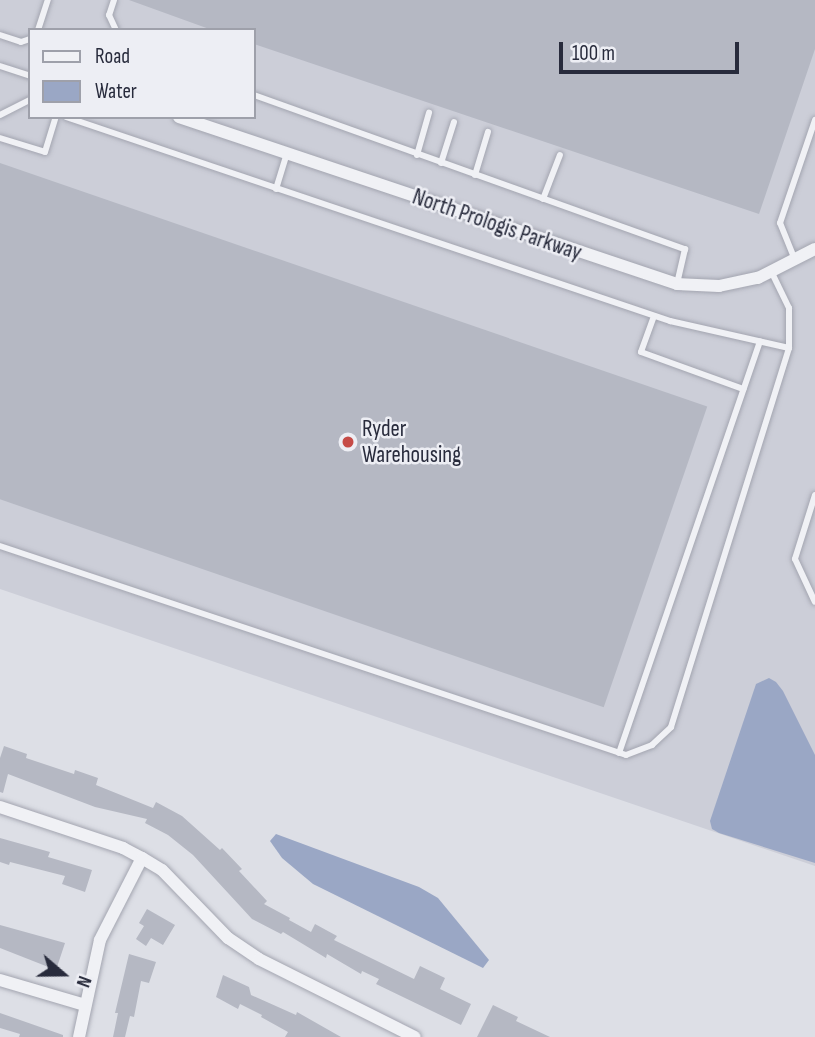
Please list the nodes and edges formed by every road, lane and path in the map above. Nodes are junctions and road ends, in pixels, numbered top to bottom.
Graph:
1 (48, 0) edge
2 (114, 0) edge
3 (39, 28) edge
4 (115, 28) edge
5 (0, 35) edge
6 (28, 39) edge
7 (0, 66) edge
8 (28, 75) edge
9 (256, 96) edge
10 (28, 102) edge
11 (429, 113) dead end
12 (0, 115) edge
13 (55, 119) edge
14 (72, 119) edge
15 (185, 119) edge
16 (815, 120) edge
17 (454, 122) dead end
18 (488, 132) dead end
19 (0, 138) edge
20 (286, 154) junction
21 (417, 155) junction
22 (560, 155) dead end
23 (441, 163) junction
24 (475, 175) junction
25 (276, 189) junction
26 (543, 199) junction
27 (815, 249) edge
28 (795, 260) junction
29 (771, 271) junction
30 (677, 284) junction
31 (654, 316) junction
32 (760, 341) junction
33 (789, 348) junction
34 (743, 389) junction
35 (815, 495) edge
36 (0, 546) edge
37 (815, 602) edge
38 (620, 753) junction
39 (0, 807) edge
40 (142, 859) junction
41 (0, 981) edge
42 (85, 1005) junction
43 (79, 1037) edge
44 (415, 1037) edge

1 - 3 lane
2 - 4 lane
5 - 6 lane
7 - 8 lane
9 - 21 lane
10 - 12 lane
11 - 21 lane
13 - 19 lane
14 - 25 lane
15 - 20 street, North Prologis Parkway
16 - 28 lane
17 - 23 lane
18 - 24 lane
20 - 25 lane
20 - 30 street, North Prologis Parkway
21 - 23 lane
22 - 26 lane
23 - 24 lane
24 - 26 lane
25 - 31 lane
26 - 30 lane
27 - 28 street, North Prologis Parkway
28 - 29 street, North Prologis Parkway
29 - 30 street, North Prologis Parkway
29 - 33 lane
31 - 32 lane
31 - 34 lane
32 - 33 lane
32 - 34 lane
33 - 38 lane
34 - 38 lane
35 - 37 lane
36 - 38 lane
39 - 40 street
40 - 42 street
40 - 44 street
41 - 42 street
42 - 43 street

